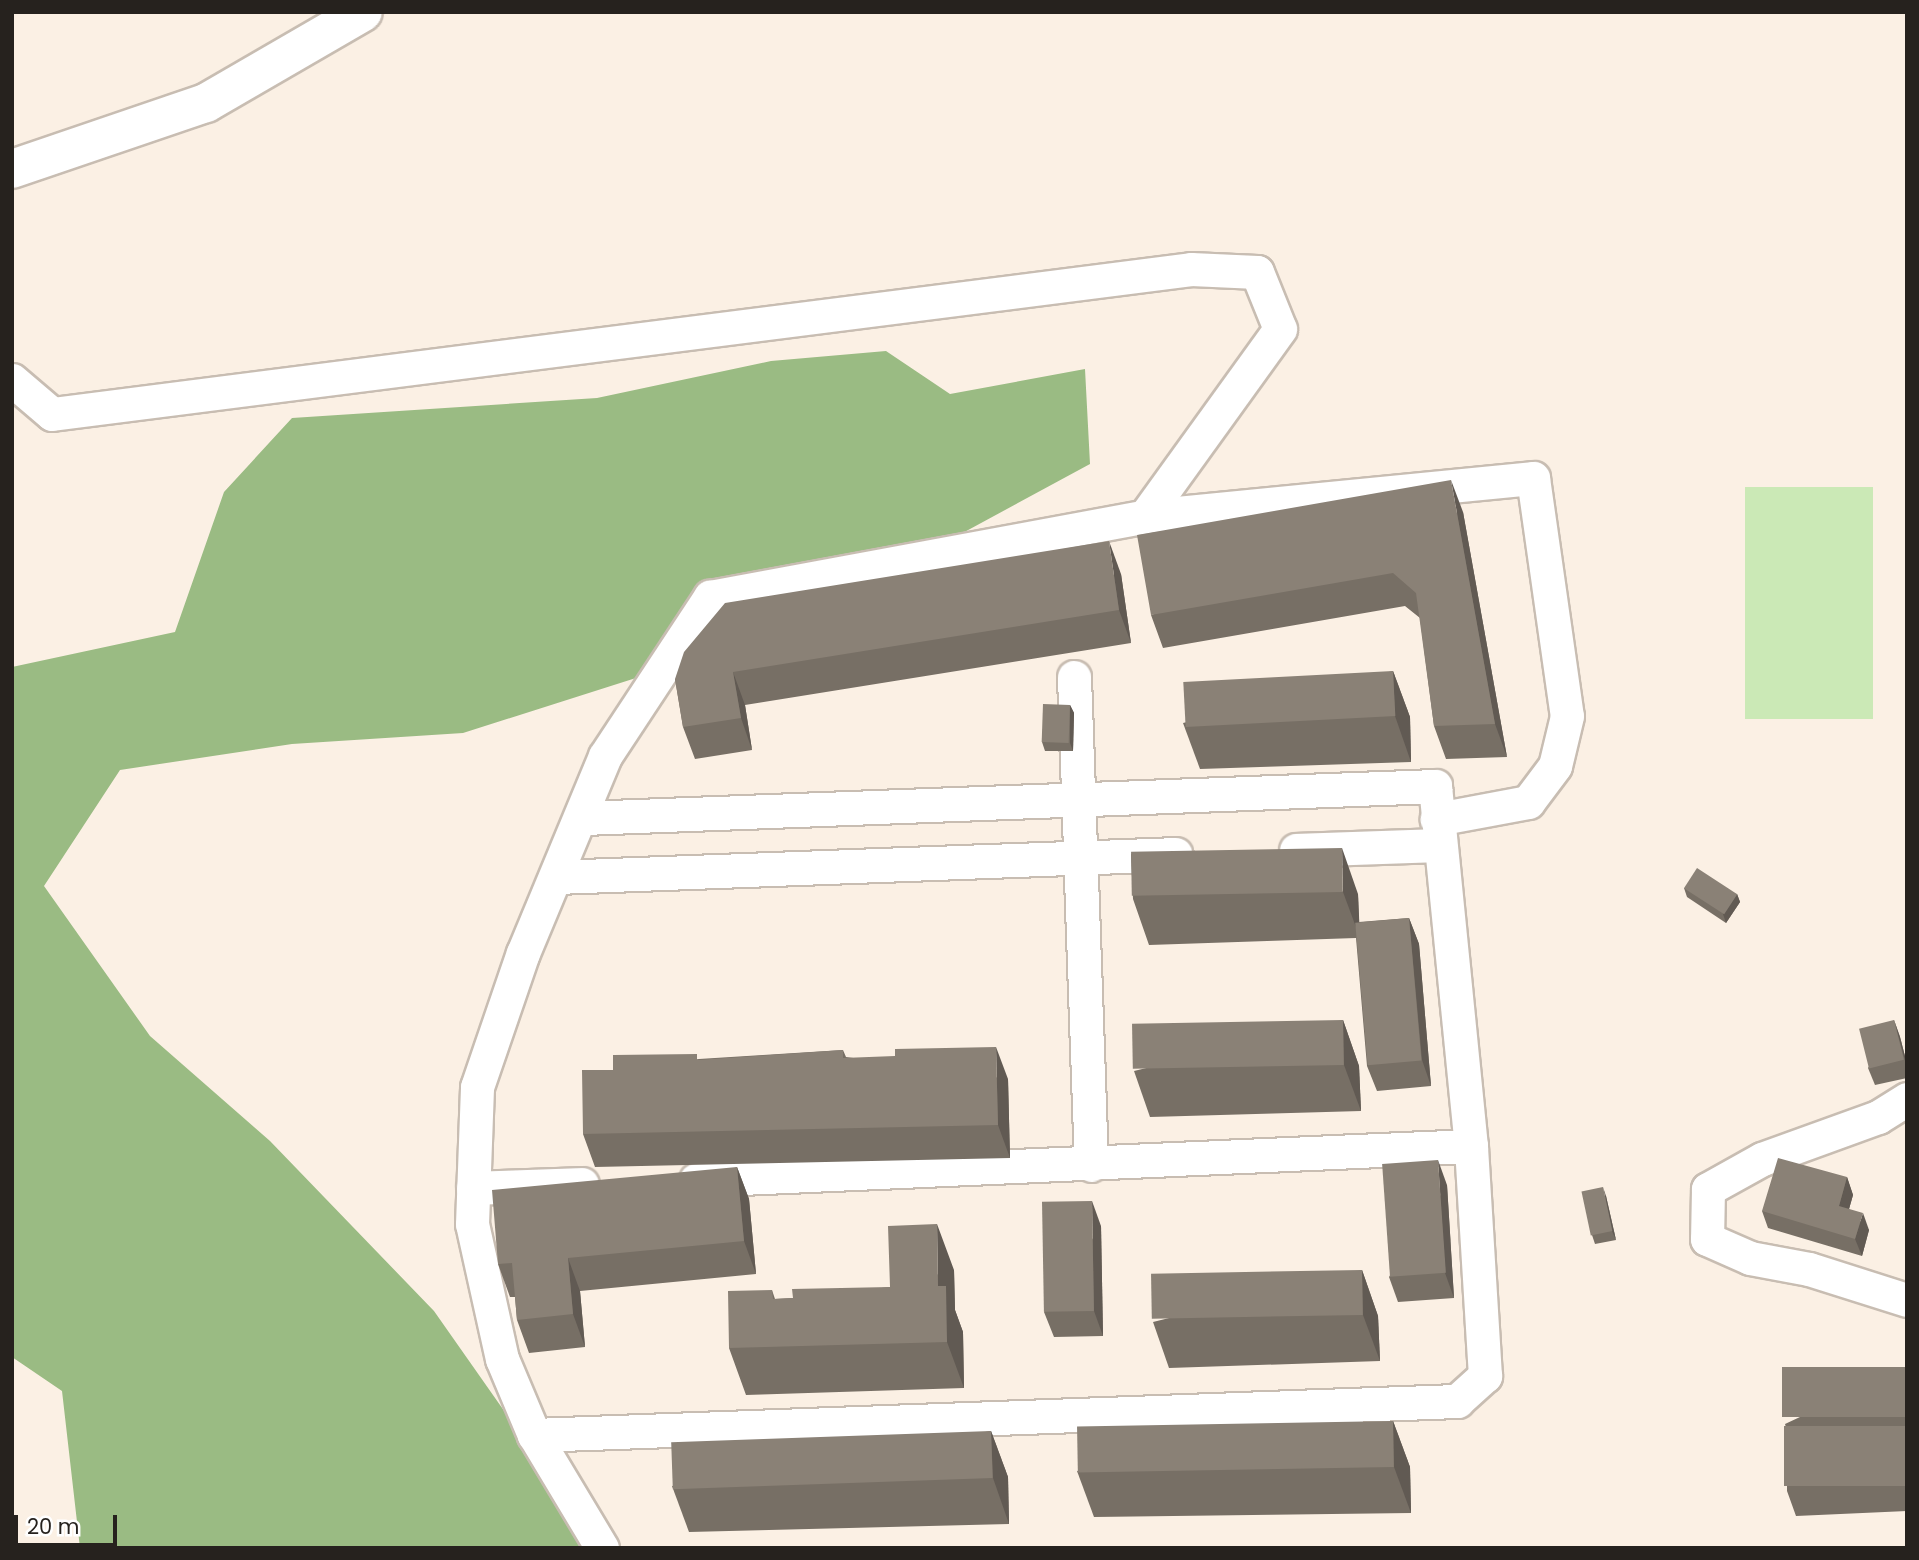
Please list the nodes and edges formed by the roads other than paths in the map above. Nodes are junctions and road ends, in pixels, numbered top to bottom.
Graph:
1 (363, 12) edge
2 (12, 169) edge
3 (12, 380) edge
4 (1144, 516) junction
5 (1074, 677) dead end
6 (1079, 800) junction
7 (583, 818) junction
8 (1437, 832) junction
9 (1259, 851) edge
10 (1204, 853) edge
11 (1081, 858) junction
12 (556, 877) junction
13 (1907, 1099) edge
14 (1471, 1146) junction
15 (1091, 1166) junction
16 (665, 1181) edge
17 (610, 1183) edge
18 (473, 1188) junction
19 (1907, 1300) edge
20 (534, 1436) junction
21 (602, 1548) edge

1 - 2 main road
3 - 4 street
4 - 7 street
4 - 8 street
5 - 6 street
6 - 7 street
6 - 8 street
6 - 11 street
7 - 12 street
8 - 9 street
8 - 14 street
10 - 11 street
11 - 12 street
11 - 15 street
12 - 18 street
13 - 19 street
14 - 15 street
14 - 20 street
15 - 16 street
17 - 18 street
18 - 20 street
20 - 21 street

